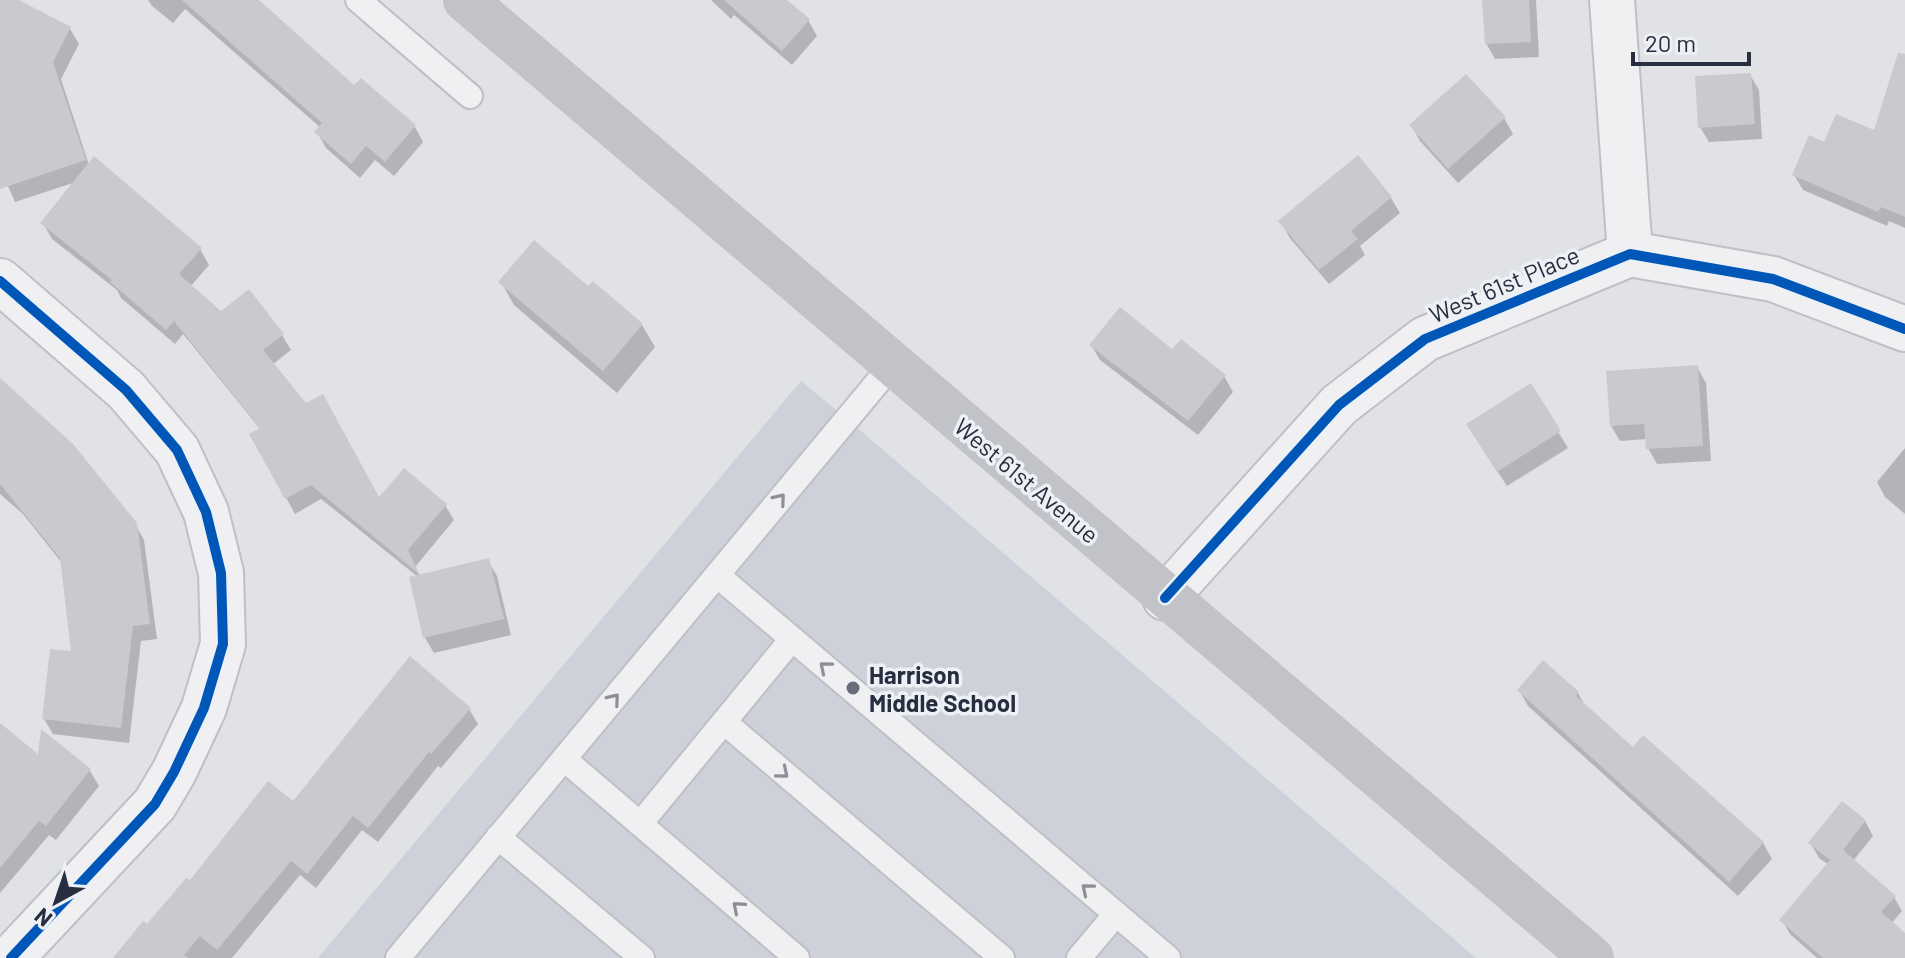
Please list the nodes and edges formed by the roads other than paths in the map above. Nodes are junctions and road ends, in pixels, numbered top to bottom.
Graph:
1 (358, 0) edge
2 (465, 0) edge
3 (1612, 0) edge
4 (470, 96) dead end
5 (1630, 254) junction
6 (0, 281) edge
7 (1905, 329) edge
8 (892, 365) junction
9 (717, 575) junction
10 (1165, 598) junction
11 (792, 639) junction
12 (724, 722) junction
13 (564, 759) junction
14 (640, 824) junction
15 (498, 837) junction
16 (1116, 914) junction
17 (11, 958) edge
18 (398, 958) edge
19 (642, 958) edge
20 (797, 958) edge
21 (1002, 958) edge
22 (1079, 958) edge
23 (1168, 958) edge
24 (1592, 958) edge

1 - 4 lane
2 - 8 main road, West 61st Avenue
3 - 5 street
5 - 7 street
5 - 10 street, West 61st Place
6 - 17 street
9 -> 8 lane
8 - 10 main road, West 61st Avenue
9 - 11 lane
13 -> 9 lane
10 - 24 main road, West 61st Avenue
11 - 12 lane
16 -> 11 lane
12 - 14 lane
12 -> 21 lane
13 - 14 lane
13 - 15 lane
20 -> 14 lane
15 - 18 lane
15 - 19 lane
16 - 22 lane
16 - 23 lane

